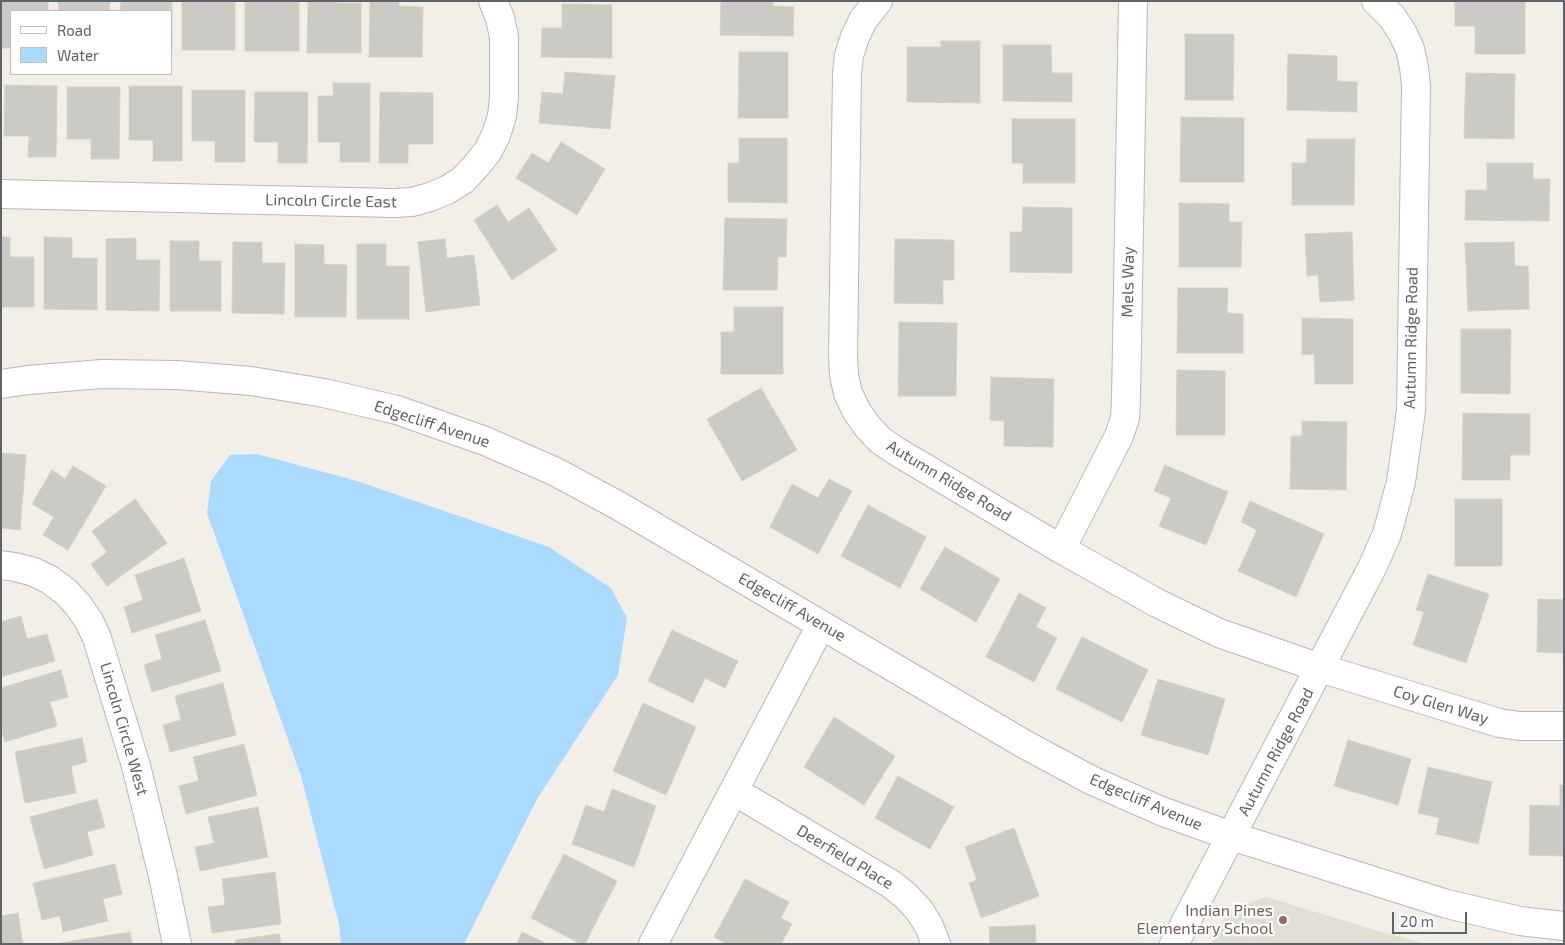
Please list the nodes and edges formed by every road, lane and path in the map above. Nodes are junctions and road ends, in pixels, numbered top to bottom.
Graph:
1 (493, 1) edge
2 (878, 1) edge
3 (1133, 1) edge
4 (1376, 1) edge
5 (1, 194) edge
6 (1, 384) edge
7 (1062, 549) junction
8 (1, 566) edge
9 (821, 625) junction
10 (1320, 668) junction
11 (1564, 726) edge
12 (734, 791) junction
13 (1231, 836) junction
14 (1564, 926) edge
15 (177, 944) edge
16 (653, 944) edge
17 (936, 944) edge
18 (1174, 944) edge

1 - 5 street, Lincoln Circle East
2 - 7 street, Autumn Ridge Road
3 - 7 street, Mels Way
4 - 10 street, Autumn Ridge Road
6 - 9 street, Edgecliff Avenue
7 - 10 street, Autumn Ridge Road
8 - 15 street, Lincoln Circle West
9 - 12 street
9 - 13 street, Edgecliff Avenue
10 - 11 street, Coy Glen Way
10 - 13 street, Autumn Ridge Road
12 - 16 street
12 - 17 street, Deerfield Place
13 - 14 street, Edgecliff Avenue
13 - 18 street, Autumn Ridge Road

